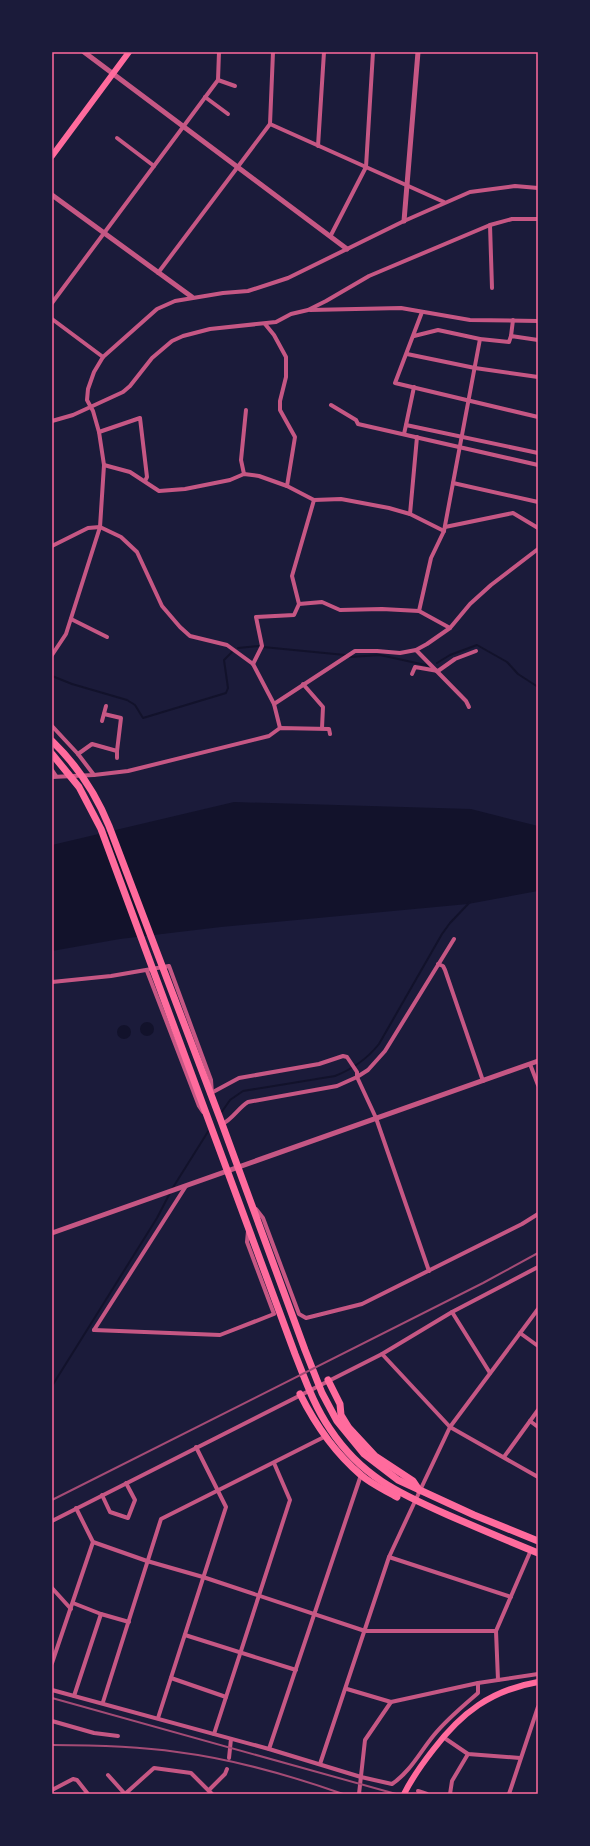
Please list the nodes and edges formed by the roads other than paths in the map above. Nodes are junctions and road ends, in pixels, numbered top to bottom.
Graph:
1 (84, 52) edge
2 (129, 52) edge
3 (219, 52) edge
4 (274, 52) edge
5 (324, 52) edge
6 (373, 52) edge
7 (418, 52) edge
8 (113, 74) junction
9 (218, 80) junction
10 (234, 86) dead end
11 (205, 97) junction
12 (228, 114) dead end
13 (270, 124) junction
14 (183, 126) junction
15 (117, 138) dead end
16 (318, 146) junction
17 (52, 156) edge
18 (154, 166) junction
19 (238, 166) junction
20 (366, 167) junction
21 (406, 185) junction
22 (538, 188) edge
23 (52, 195) edge
24 (444, 202) junction
25 (538, 219) edge
26 (404, 221) junction
27 (490, 225) junction
28 (104, 233) junction
29 (331, 235) junction
30 (347, 249) junction
31 (158, 273) junction
32 (492, 288) dead end
33 (192, 297) junction
34 (52, 303) edge
35 (308, 310) junction
36 (422, 312) junction
37 (52, 319) edge
38 (513, 320) junction
39 (538, 321) edge
40 (265, 324) junction
41 (414, 336) junction
42 (511, 336) junction
43 (480, 339) junction
44 (538, 340) edge
45 (407, 354) junction
46 (103, 358) junction
47 (475, 368) junction
48 (538, 377) edge
49 (414, 387) junction
50 (468, 402) junction
51 (331, 405) dead end
52 (90, 408) junction
53 (246, 410) dead end
54 (538, 417) edge
55 (52, 421) edge
56 (406, 425) junction
57 (99, 432) junction
58 (404, 434) junction
59 (462, 436) junction
60 (417, 437) junction
61 (460, 448) junction
62 (538, 453) edge
63 (104, 465) junction
64 (538, 465) edge
65 (244, 474) junction
66 (145, 481) junction
67 (453, 484) junction
68 (287, 486) junction
69 (314, 500) junction
70 (538, 502) edge
71 (410, 514) junction
72 (100, 528) junction
73 (538, 528) edge
74 (444, 529) junction
75 (52, 546) edge
76 (538, 549) edge
77 (299, 604) junction
78 (419, 611) junction
79 (71, 619) junction
80 (450, 628) junction
81 (107, 637) dead end
82 (416, 650) junction
83 (476, 651) dead end
84 (52, 655) edge
85 (253, 664) junction
86 (438, 671) junction
87 (412, 674) dead end
88 (303, 684) junction
89 (274, 704) junction
90 (106, 706) dead end
91 (469, 707) dead end
92 (104, 714) junction
93 (102, 721) dead end
94 (52, 726) edge
95 (280, 728) junction
96 (322, 728) junction
97 (330, 734) dead end
98 (52, 741) edge
99 (117, 751) junction
100 (52, 754) edge
101 (78, 754) junction
102 (117, 758) dead end
103 (52, 770) edge
104 (94, 775) junction
105 (54, 776) edge
106 (454, 939) dead end
107 (438, 964) junction
108 (147, 970) junction
109 (52, 982) edge
110 (538, 1061) edge
111 (530, 1064) junction
112 (357, 1077) junction
113 (483, 1081) junction
114 (538, 1085) edge
115 (212, 1094) junction
116 (208, 1118) junction
117 (376, 1118) junction
118 (222, 1122) junction
119 (238, 1167) junction
120 (228, 1171) junction
121 (186, 1186) junction
122 (251, 1203) junction
123 (538, 1214) edge
124 (248, 1226) junction
125 (52, 1233) edge
126 (538, 1267) edge
127 (429, 1271) junction
128 (538, 1309) edge
129 (452, 1312) junction
130 (520, 1333) junction
131 (538, 1346) edge
132 (382, 1354) junction
133 (490, 1373) junction
134 (327, 1381) junction
135 (301, 1394) junction
136 (538, 1410) edge
137 (530, 1421) junction
138 (450, 1427) junction
139 (538, 1427) edge
140 (326, 1436) junction
141 (196, 1447) junction
142 (504, 1457) junction
143 (274, 1463) junction
144 (361, 1475) junction
145 (538, 1477) edge
146 (126, 1483) junction
147 (218, 1490) junction
148 (419, 1491) junction
149 (102, 1495) junction
150 (415, 1501) junction
151 (76, 1508) junction
152 (52, 1521) edge
153 (537, 1538) edge
154 (93, 1542) junction
155 (534, 1552) edge
156 (389, 1557) junction
157 (147, 1561) junction
158 (203, 1577) junction
159 (52, 1588) edge
160 (259, 1596) junction
161 (511, 1597) junction
162 (73, 1602) junction
163 (71, 1609) junction
164 (100, 1614) junction
165 (314, 1614) junction
166 (128, 1622) junction
167 (364, 1631) junction
168 (496, 1631) junction
169 (185, 1635) junction
170 (240, 1653) junction
171 (52, 1663) edge
172 (296, 1670) junction
173 (538, 1674) edge
174 (171, 1678) junction
175 (498, 1680) junction
176 (478, 1682) junction
177 (538, 1682) edge
178 (347, 1689) junction
179 (52, 1690) edge
180 (74, 1696) junction
181 (226, 1697) junction
182 (103, 1702) junction
183 (391, 1702) junction
184 (538, 1707) edge
185 (158, 1718) junction
186 (52, 1721) edge
187 (214, 1734) junction
188 (118, 1736) dead end
189 (443, 1737) junction
190 (232, 1739) junction
191 (269, 1749) junction
192 (468, 1754) junction
193 (229, 1758) dead end
194 (520, 1758) junction
195 (320, 1764) junction
196 (227, 1769) dead end
197 (108, 1775) dead end
198 (361, 1777) junction
199 (52, 1790) edge
200 (418, 1791) dead end
201 (210, 1792) edge
202 (88, 1794) edge
203 (359, 1794) edge
204 (404, 1794) edge
205 (427, 1794) edge
206 (450, 1794) edge
207 (509, 1794) edge

1 - 8 street
2 - 8 main road
3 - 9 street
4 - 13 street
5 - 16 street
6 - 20 street
7 - 21 street
8 - 14 street
8 - 17 main road
9 - 10 street
9 - 11 street
11 - 12 street
11 - 14 street
13 - 16 street
13 - 19 street
14 - 18 street
14 - 19 street
15 - 18 street
16 - 20 street
18 - 28 street
19 - 29 street
19 - 31 street
20 - 21 street
20 - 29 street
21 - 24 street
21 - 26 street
22 - 24 street
23 - 28 street
24 - 26 street
25 - 27 street
26 - 30 street
27 - 32 street
27 - 35 street
28 - 31 street
28 - 34 street
29 - 30 street
30 - 33 street
31 - 33 street
33 - 46 street
35 - 36 street
35 - 40 street
36 - 38 street
36 - 41 street
37 - 46 street
38 - 39 street
38 - 42 street
40 - 52 street
40 - 68 street
41 - 43 street
41 - 45 street
42 - 43 street
42 - 44 street
43 - 47 street
45 - 47 street
45 - 49 street
46 - 52 street
47 - 48 street
47 - 50 street
49 - 50 street
49 - 56 street
50 - 54 street
50 - 59 street
51 - 58 street
52 - 55 street
52 - 57 street
53 - 65 street
56 - 58 street
56 - 59 street
57 - 63 street
57 - 66 street
58 - 60 street
59 - 61 street
59 - 62 street
60 - 61 street
60 - 71 street
61 - 64 street
61 - 67 street
63 - 66 street
63 - 72 street
65 - 66 street
65 - 68 street
67 - 70 street
67 - 74 street
68 - 69 street
69 - 71 street
69 - 77 street
71 - 74 street
72 - 75 street
72 - 79 street
72 - 85 street
73 - 74 street
74 - 78 street
76 - 80 street
77 - 78 street
77 - 85 street
78 - 80 street
79 - 81 street
79 - 84 street
80 - 82 street
82 - 86 street
82 - 88 street
83 - 86 street
85 - 89 street
86 - 87 street
86 - 91 street
88 - 89 street
88 - 96 street
89 - 95 street
90 - 92 street
92 - 93 street
92 - 99 street
94 - 101 street
95 - 96 street
95 - 104 street
96 - 97 street
98 - 115 highway
99 - 101 street
99 - 102 street
100 - 116 highway
101 - 104 street
103 - 105 street
104 - 105 street
106 - 107 street
107 - 112 street
107 - 113 street
108 - 109 street
108 - 115 street
108 - 116 street
110 - 111 street
111 - 113 street
111 - 114 street
112 - 115 street
112 - 117 street
112 - 118 street
113 - 117 street
115 - 118 highway
116 - 120 highway
117 - 119 street
117 - 127 street
118 - 119 highway
119 - 120 street
119 - 122 highway
120 - 121 street
120 - 124 highway
121 - 124 street
121 - 125 street
122 - 127 street
122 - 148 highway
123 - 127 street
124 - 150 highway
126 - 129 street
128 - 130 street
129 - 132 street
129 - 133 street
130 - 131 street
130 - 133 street
132 - 134 street
132 - 138 street
133 - 138 street
134 - 135 street
134 - 148 highway
135 - 140 highway
135 - 141 street
136 - 137 street
137 - 139 street
137 - 142 street
138 - 142 street
138 - 148 street
140 - 143 street
140 - 144 highway
141 - 146 street
141 - 147 street
142 - 145 street
143 - 147 street
143 - 160 street
144 - 150 highway
144 - 165 street
146 - 149 street
146 - 149 street
147 - 157 street
147 - 158 street
148 - 150 street
148 - 153 highway
149 - 151 street
150 - 155 highway
150 - 156 street
151 - 152 street
151 - 154 street
154 - 157 street
154 - 162 street
155 - 161 street
156 - 161 street
156 - 167 street
157 - 158 street
157 - 166 street
158 - 160 street
158 - 169 street
159 - 163 street
160 - 165 street
160 - 170 street
161 - 168 street
162 - 163 street
162 - 164 street
163 - 171 street
164 - 166 street
164 - 180 street
165 - 167 street
165 - 172 street
166 - 182 street
167 - 168 street
167 - 178 street
168 - 175 street
169 - 170 street
169 - 174 street
170 - 172 street
170 - 181 street
172 - 191 street
173 - 175 street
174 - 181 street
174 - 185 street
175 - 176 street
176 - 183 street
176 - 198 street
177 - 189 main road
178 - 183 street
178 - 195 street
179 - 180 street
180 - 182 street
181 - 187 street
182 - 185 street
183 - 198 street
184 - 194 street
185 - 187 street
186 - 188 street
187 - 190 street
189 - 192 street
189 - 204 main road
190 - 191 street
190 - 193 street
191 - 195 street
192 - 194 street
192 - 206 street
194 - 207 street
195 - 198 street
196 - 201 street
197 - 201 street
198 - 203 street
199 - 202 street
200 - 205 street

